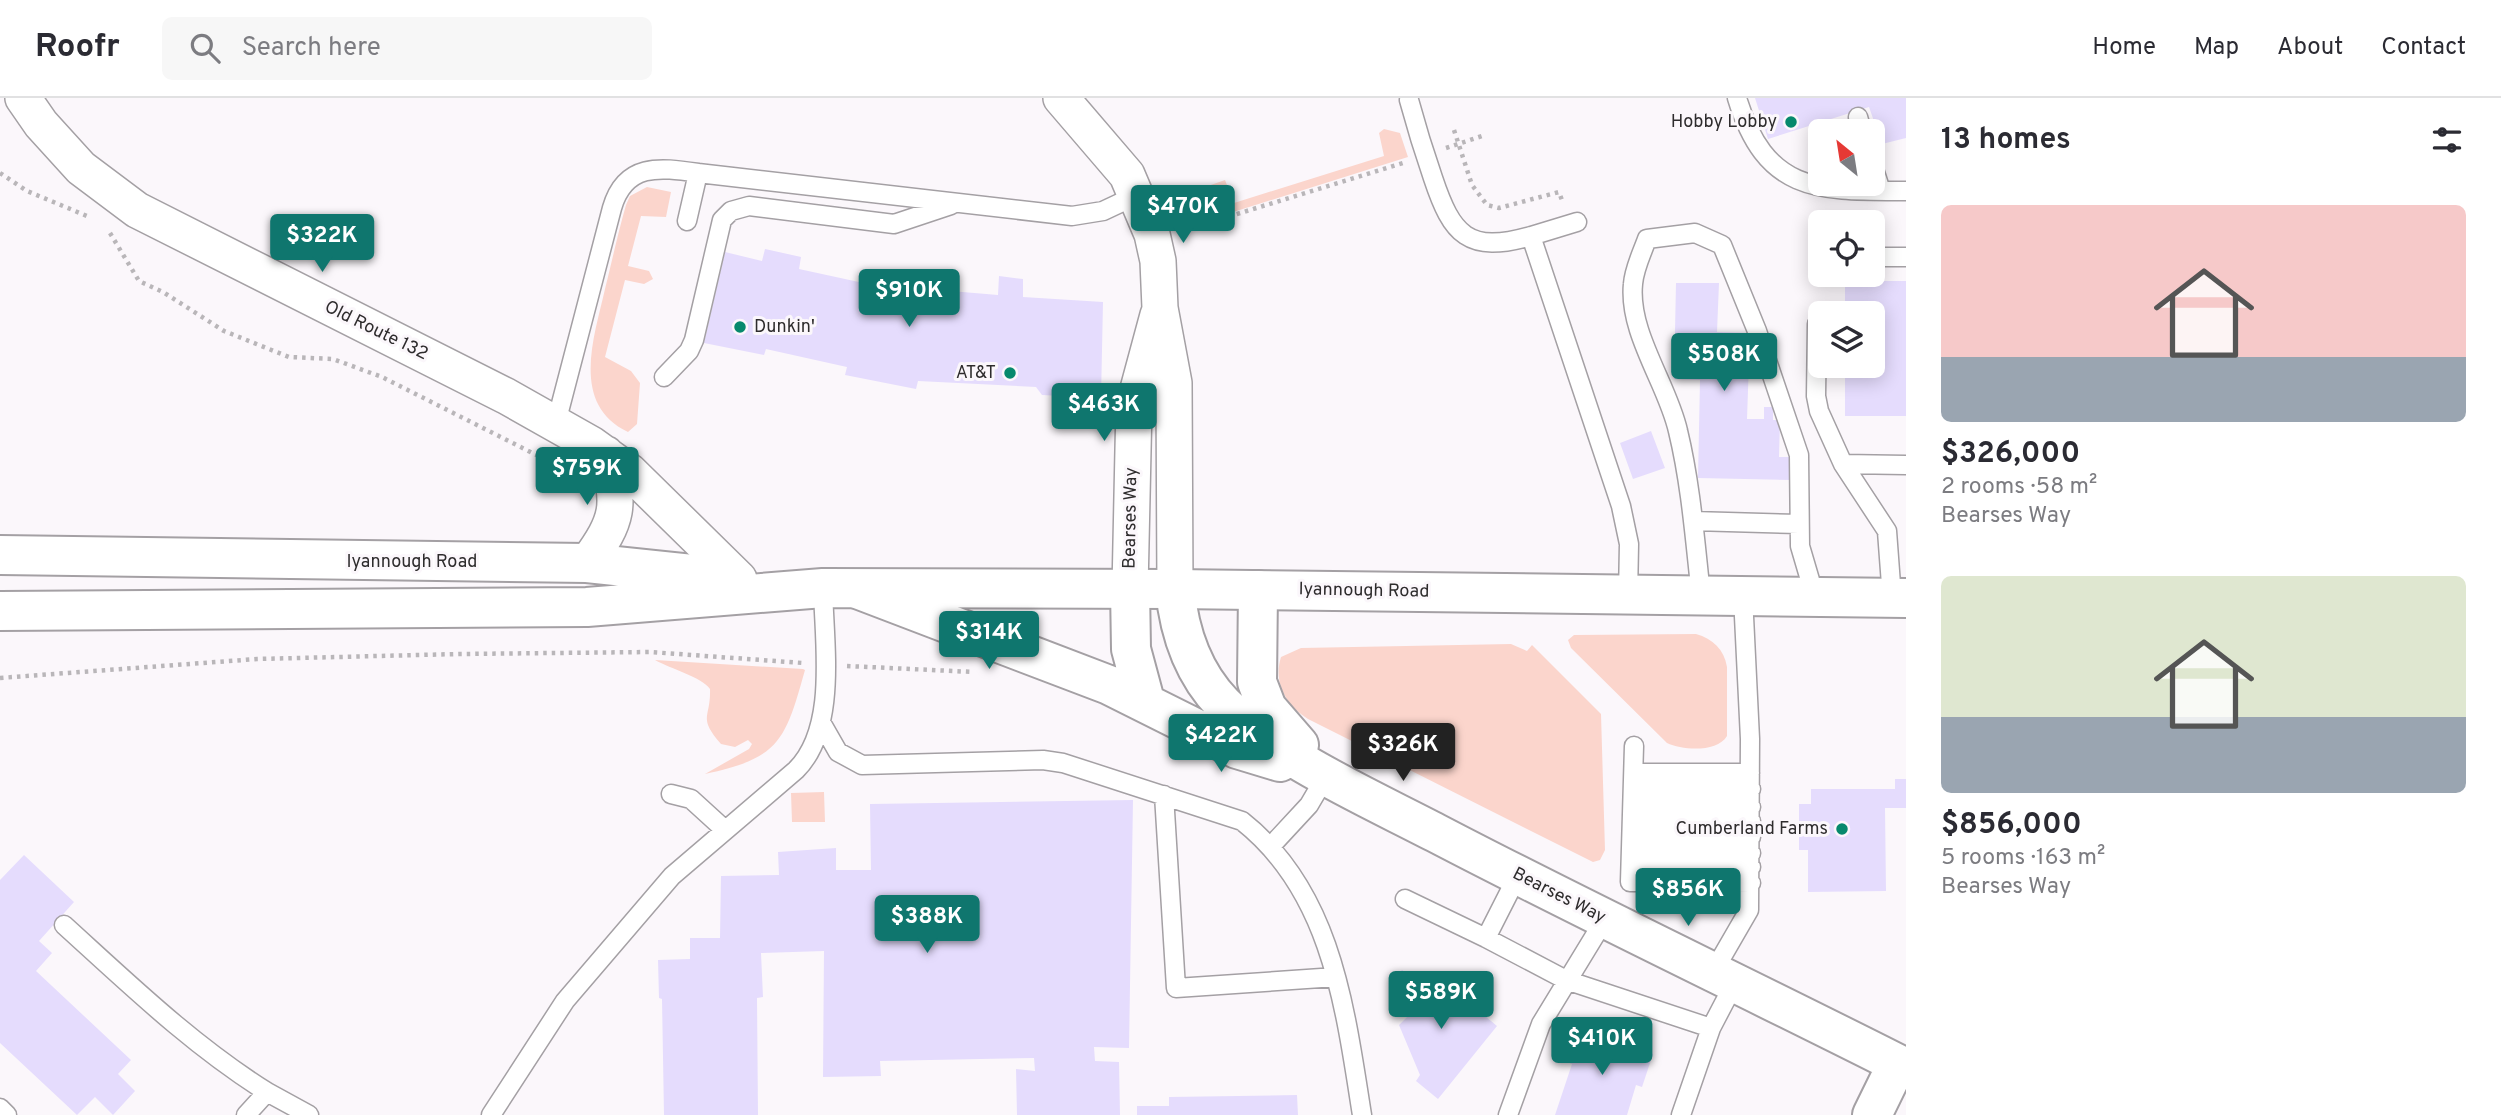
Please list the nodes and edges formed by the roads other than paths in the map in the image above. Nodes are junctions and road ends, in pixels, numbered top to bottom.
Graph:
1 (23, 98) edge
2 (1061, 98) edge
3 (1737, 98) edge
4 (1409, 100) edge
5 (698, 173) junction
6 (1808, 184) edge
7 (1885, 191) edge
8 (1906, 191) edge
9 (1137, 195) junction
10 (957, 203) junction
11 (687, 221) dead end
12 (1573, 223) road end
13 (1531, 236) junction
14 (1885, 257) edge
15 (1906, 257) edge
16 (1160, 309) junction
17 (664, 377) dead end
18 (1816, 378) edge
19 (556, 423) junction
20 (606, 454) junction
21 (1843, 464) junction
22 (1906, 465) edge
23 (1693, 522) junction
24 (1799, 524) junction
25 (0, 555) edge
26 (587, 563) junction
27 (739, 579) junction
28 (839, 588) junction
29 (1130, 589) junction
30 (1175, 589) junction
31 (1258, 590) junction
32 (1701, 595) junction
33 (1628, 596) junction
34 (1743, 596) junction
35 (1815, 597) junction
36 (1899, 598) edge
37 (0, 611) edge
38 (1145, 701) junction
39 (822, 724) junction
40 (1634, 746) dead end
41 (1326, 776) junction
42 (671, 794) dead end
43 (1164, 795) junction
44 (1633, 820) junction
45 (1751, 829) junction
46 (725, 830) junction
47 (1271, 846) junction
48 (1518, 875) junction
49 (1405, 899) dead end
50 (1605, 919) junction
51 (64, 925) dead end
52 (1486, 938) junction
53 (1336, 977) junction
54 (1723, 979) junction
55 (1566, 980) junction
56 (1711, 1028) junction
57 (1901, 1066) edge
58 (267, 1092) junction
59 (0, 1108) edge
60 (7, 1115) edge
61 (246, 1115) edge
62 (309, 1115) edge
63 (491, 1115) edge
64 (1362, 1115) edge
65 (1508, 1115) edge
66 (1681, 1115) edge
67 (1872, 1115) edge

1 - 19 street, Old Route 132
2 - 9 street, Bearses Way
3 - 6 lane
4 - 13 lane
5 - 10 lane
5 - 11 lane
5 - 19 lane
7 - 8 lane
9 - 10 lane
9 - 16 street, Bearses Way
10 - 17 lane
12 - 13 lane
13 - 33 lane
14 - 15 lane
16 - 29 street, Bearses Way
16 - 30 street, Bearses Way
18 - 21 lane
19 - 20 street, Old Route 132
20 - 26 street
20 - 27 street, Old Route 132
21 - 22 lane
21 - 36 lane
23 - 24 lane
23 - 24 lane
23 - 32 lane
24 - 35 lane
25 - 26 main road, Iyannough Road
26 - 27 main road, Iyannough Road
27 - 28 main road, Iyannough Road
28 - 29 main road, Iyannough Road
28 - 37 main road, Iyannough Road
28 - 38 main road
28 - 39 lane
29 - 30 main road, Iyannough Road
29 - 38 main road, Bearses Way
30 - 31 main road, Iyannough Road
30 - 41 main road, Bearses Way
31 - 33 main road, Iyannough Road
31 - 41 main road
32 - 33 main road, Iyannough Road
32 - 34 main road, Iyannough Road
34 - 35 main road, Iyannough Road
34 - 45 lane
35 - 36 main road, Iyannough Road
38 - 41 main road, Bearses Way
39 - 43 lane
39 - 46 lane
40 - 44 lane
41 - 47 lane
41 - 48 main road, Bearses Way
42 - 46 lane
43 - 47 lane
43 - 53 lane
44 - 45 lane
44 - 45 lane
44 - 45 lane
44 - 45 lane
45 - 54 lane
46 - 63 lane
47 - 53 lane
48 - 50 main road, Bearses Way
48 - 52 lane
49 - 52 lane
50 - 54 main road, Bearses Way
50 - 55 lane
51 - 58 lane
52 - 55 lane
53 - 64 lane
54 - 56 lane
54 - 57 main road, Bearses Way
55 - 56 lane
55 - 65 lane
56 - 66 lane
57 - 67 main road
58 - 61 lane
58 - 62 lane
59 - 60 lane

